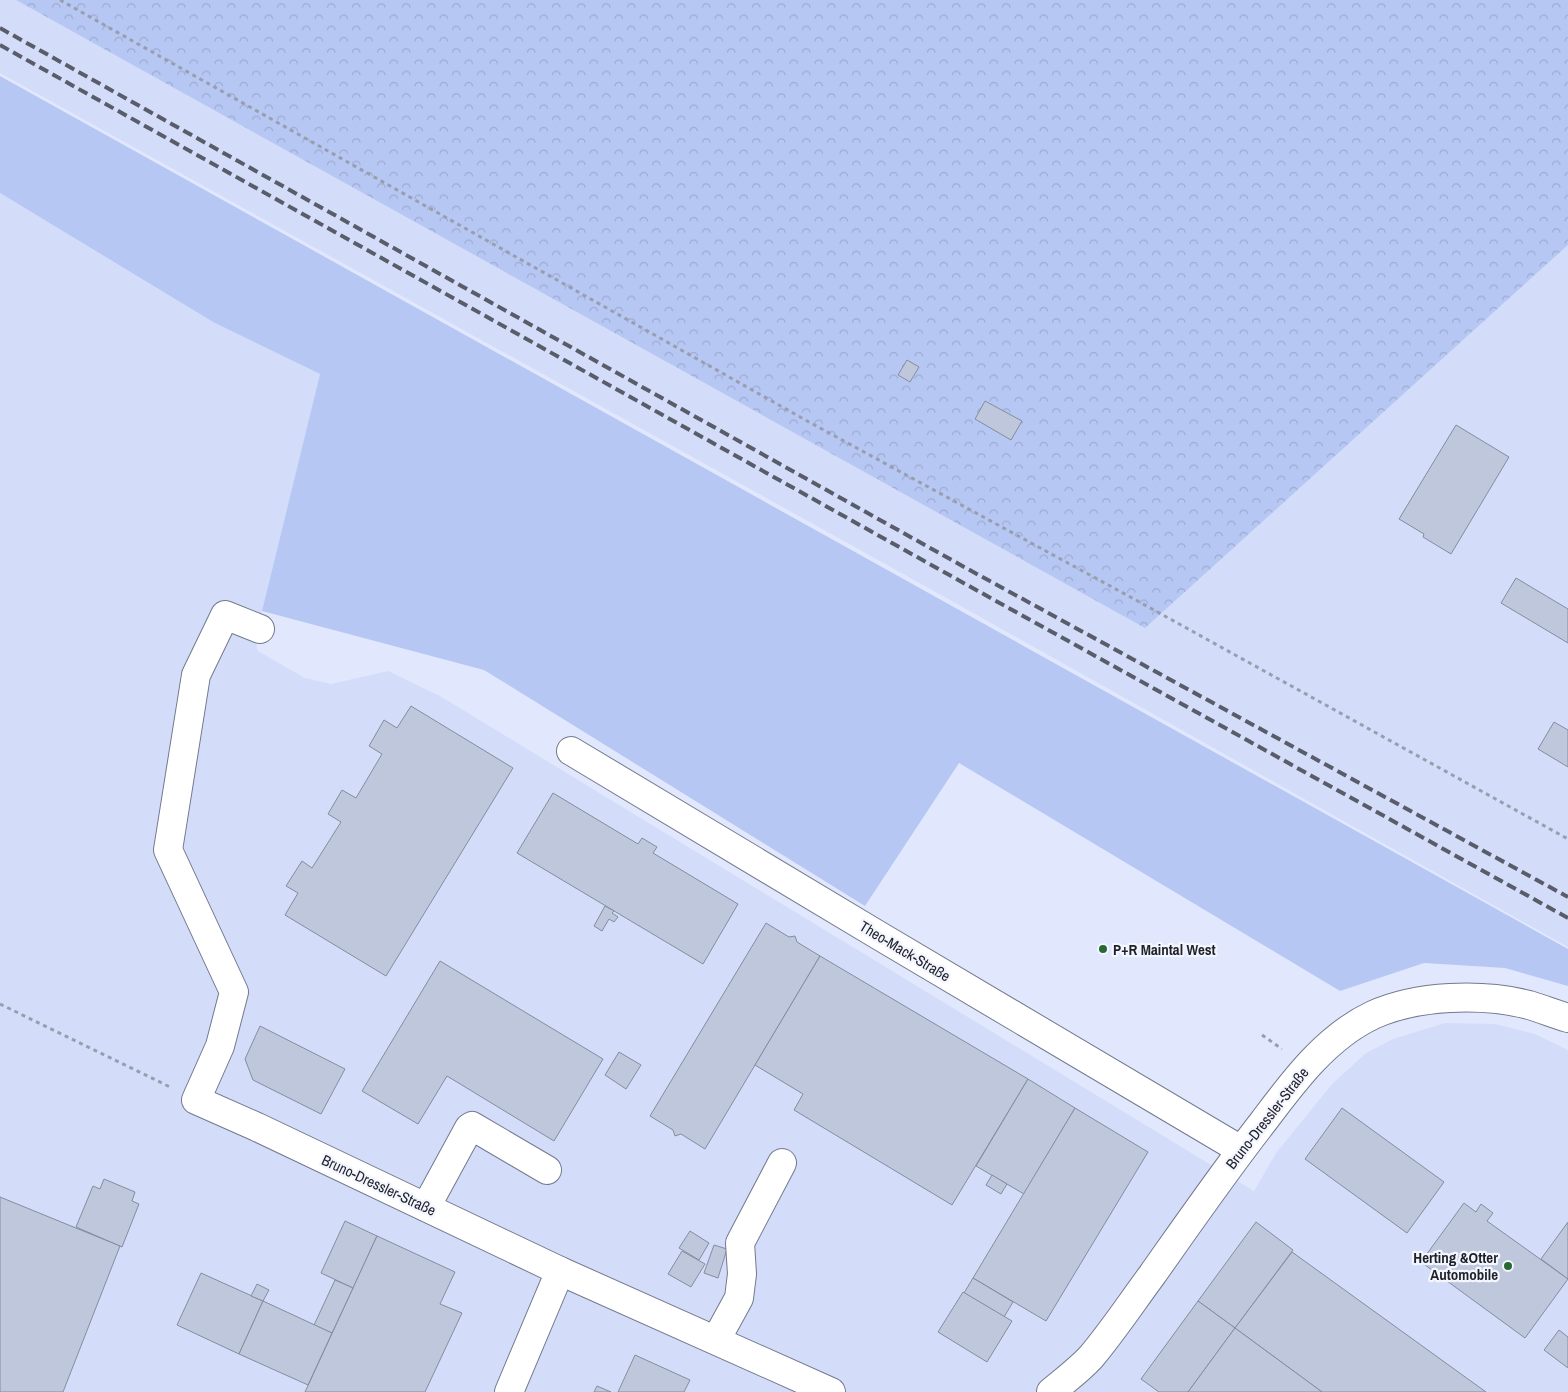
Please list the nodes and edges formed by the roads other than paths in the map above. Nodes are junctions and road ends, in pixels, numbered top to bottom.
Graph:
1 (260, 628) dead end
2 (571, 751) dead end
3 (1568, 1018) edge
4 (1241, 1150) junction
5 (782, 1163) dead end
6 (547, 1170) dead end
7 (426, 1207) junction
8 (560, 1271) junction
9 (716, 1340) junction
10 (1063, 1388) edge
11 (509, 1392) edge
12 (831, 1392) edge

1 - 7 street, Bruno-Dressler-Straße
2 - 4 street, Theo-Mack-Straße
3 - 4 street, Bruno-Dressler-Straße
4 - 10 street, Bruno-Dressler-Straße
5 - 9 street
6 - 7 street
7 - 8 street, Bruno-Dressler-Straße
8 - 9 street, Bruno-Dressler-Straße
8 - 11 street
9 - 12 street, Bruno-Dressler-Straße

